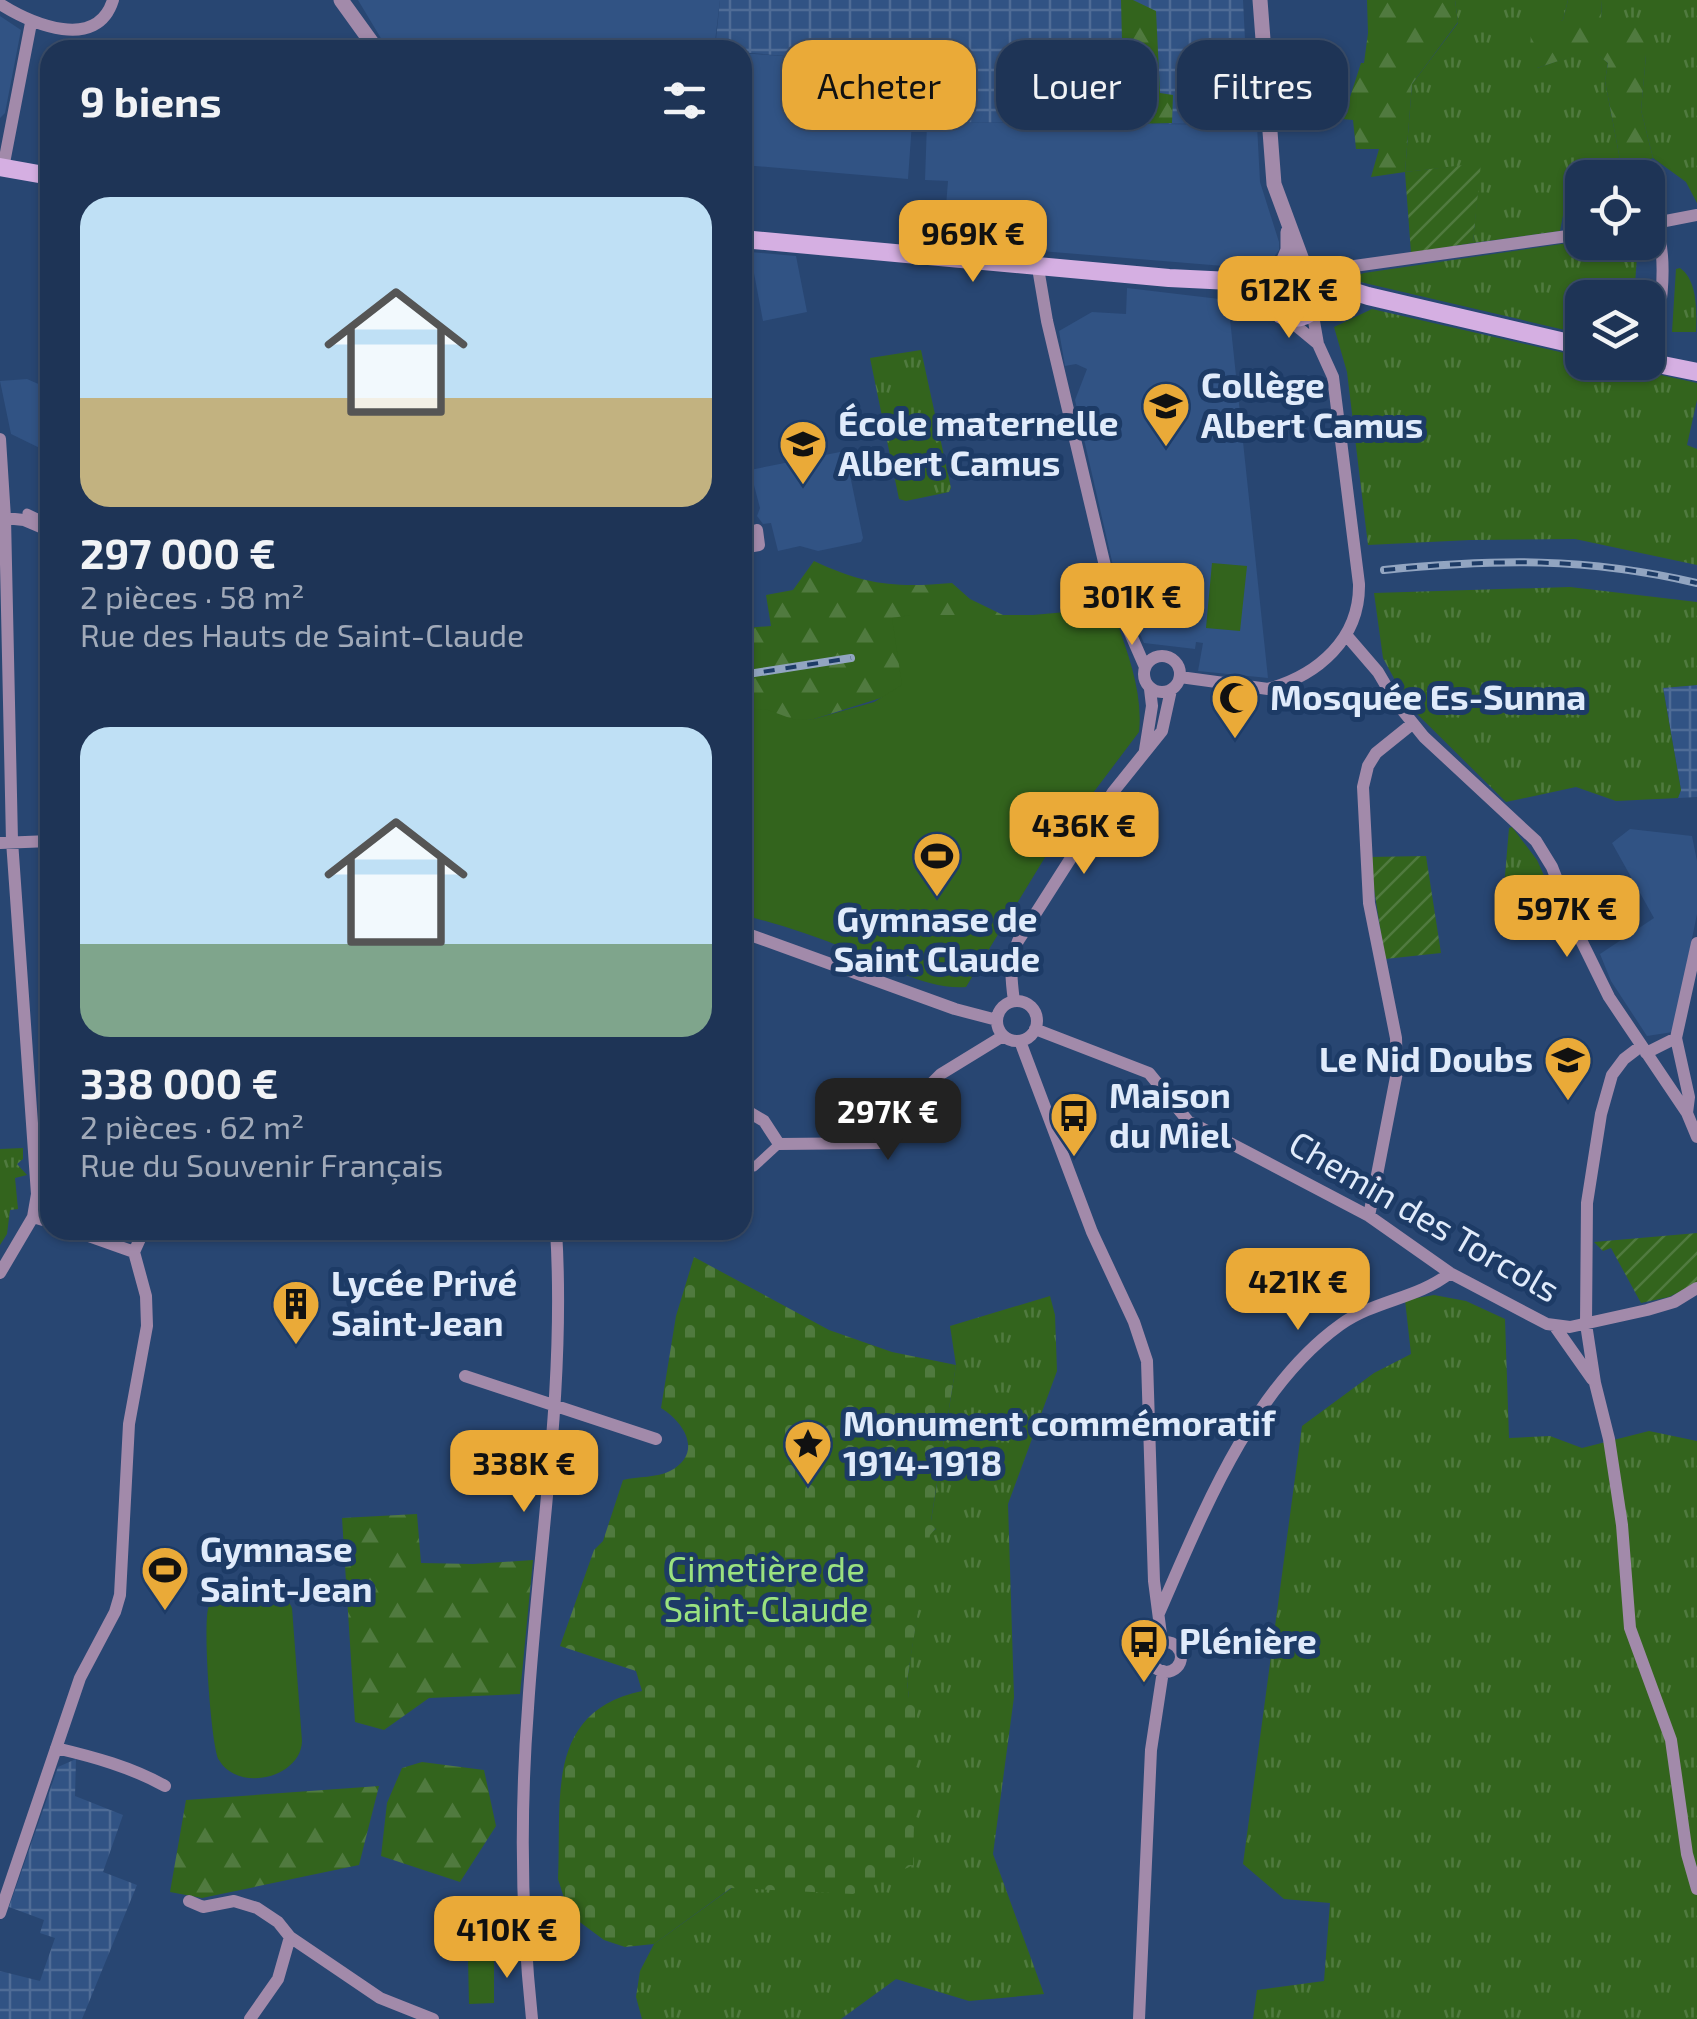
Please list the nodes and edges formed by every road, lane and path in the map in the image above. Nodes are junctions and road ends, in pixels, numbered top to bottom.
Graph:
1 (113, 0) edge
2 (341, 0) edge
3 (1260, 0) edge
4 (0, 4) edge
5 (32, 22) junction
6 (370, 40) edge
7 (2, 168) edge
8 (40, 174) edge
9 (1697, 215) edge
10 (1665, 221) edge
11 (1288, 228) junction
12 (1565, 236) edge
13 (752, 240) edge
14 (1352, 267) junction
15 (1038, 268) junction
16 (1278, 272) junction
17 (1312, 275) junction
18 (1169, 278) junction
19 (1360, 294) junction
20 (1276, 308) junction
21 (1314, 308) junction
22 (1565, 342) edge
23 (1318, 344) junction
24 (1665, 365) edge
25 (1697, 372) edge
26 (0, 439) edge
27 (27, 513) dead end
28 (5, 518) junction
29 (40, 519) edge
30 (40, 527) edge
31 (757, 530) dead end
32 (752, 546) edge
33 (1347, 636) junction
34 (1149, 662) junction
35 (1180, 676) junction
36 (1150, 688) junction
37 (1171, 690) junction
38 (1412, 724) junction
39 (1145, 752) junction
40 (40, 841) edge
41 (6, 842) edge
42 (752, 936) edge
43 (1697, 943) edge
44 (1014, 1001) junction
45 (996, 1020) junction
46 (1035, 1028) junction
47 (1003, 1036) junction
48 (1676, 1038) junction
49 (1020, 1040) junction
50 (1644, 1050) junction
51 (879, 1106) dead end
52 (1686, 1113) junction
53 (752, 1114) edge
54 (886, 1129) junction
55 (1697, 1137) edge
56 (779, 1144) junction
57 (752, 1167) edge
58 (1368, 1216) junction
59 (32, 1217) junction
60 (40, 1219) edge
61 (100, 1240) edge
62 (139, 1240) edge
63 (557, 1240) edge
64 (134, 1252) junction
65 (1450, 1273) junction
66 (0, 1274) edge
67 (1697, 1288) edge
68 (1586, 1324) junction
69 (1556, 1328) junction
70 (466, 1376) dead end
71 (1594, 1383) junction
72 (554, 1404) junction
73 (656, 1439) dead end
74 (1154, 1580) junction
75 (1172, 1582) junction
76 (1158, 1616) junction
77 (1162, 1642) junction
78 (1163, 1671) junction
79 (56, 1748) junction
80 (165, 1786) dead end
81 (1697, 1889) edge
82 (188, 1901) dead end
83 (0, 1913) edge
84 (290, 1937) junction
85 (255, 2014) edge
86 (527, 2018) edge
87 (273, 2019) edge
88 (433, 2019) edge
89 (1139, 2019) edge

1 - 5 street
2 - 6 street
3 - 11 street
4 - 5 street
5 - 7 street
7 - 8 main road
9 - 10 street
11 - 16 street
11 - 17 street
12 - 14 street
13 - 15 main road
14 - 17 street
14 - 19 street
15 - 18 main road
15 - 34 street
16 - 17 main road
16 - 18 main road
16 - 20 main road
17 - 19 main road
17 - 21 main road
18 - 20 main road
19 - 21 main road
19 - 22 main road
20 - 21 main road
20 - 23 street
21 - 23 street
23 - 33 street
24 - 25 main road
26 - 28 street
27 - 29 street
28 - 30 street
28 - 41 street
31 - 32 street
33 - 35 street
33 - 38 street
34 - 35 street
34 - 36 street
35 - 37 street
36 - 37 street
36 - 39 street
37 - 39 street
38 - 50 street
38 - 58 street
39 - 44 street
40 - 41 street
41 - 59 street
42 - 45 street
43 - 48 street
44 - 45 street
44 - 46 street
45 - 47 street
46 - 49 street
46 - 58 street, Chemin des Torcols
47 - 49 street
47 - 54 street
48 - 50 street
48 - 52 street
49 - 74 street
50 - 52 street
50 - 68 street
51 - 54 street
52 - 55 street
53 - 56 street
54 - 56 street
56 - 57 street
58 - 65 street, Chemin des Torcols
59 - 60 street
59 - 66 street
61 - 64 street
62 - 64 street
63 - 72 street
64 - 79 street
65 - 69 street, Chemin des Torcols
65 - 75 street
67 - 68 street, Chemin des Torcols
68 - 69 street, Chemin des Torcols
68 - 71 street
69 - 71 street
70 - 72 street
71 - 81 street
72 - 73 street
72 - 86 street
74 - 75 street
74 - 76 street
75 - 76 street
76 - 77 street
77 - 78 street
77 - 78 street
78 - 89 street
79 - 80 street
79 - 83 street
82 - 84 street
84 - 85 street
84 - 88 street
85 - 87 street

